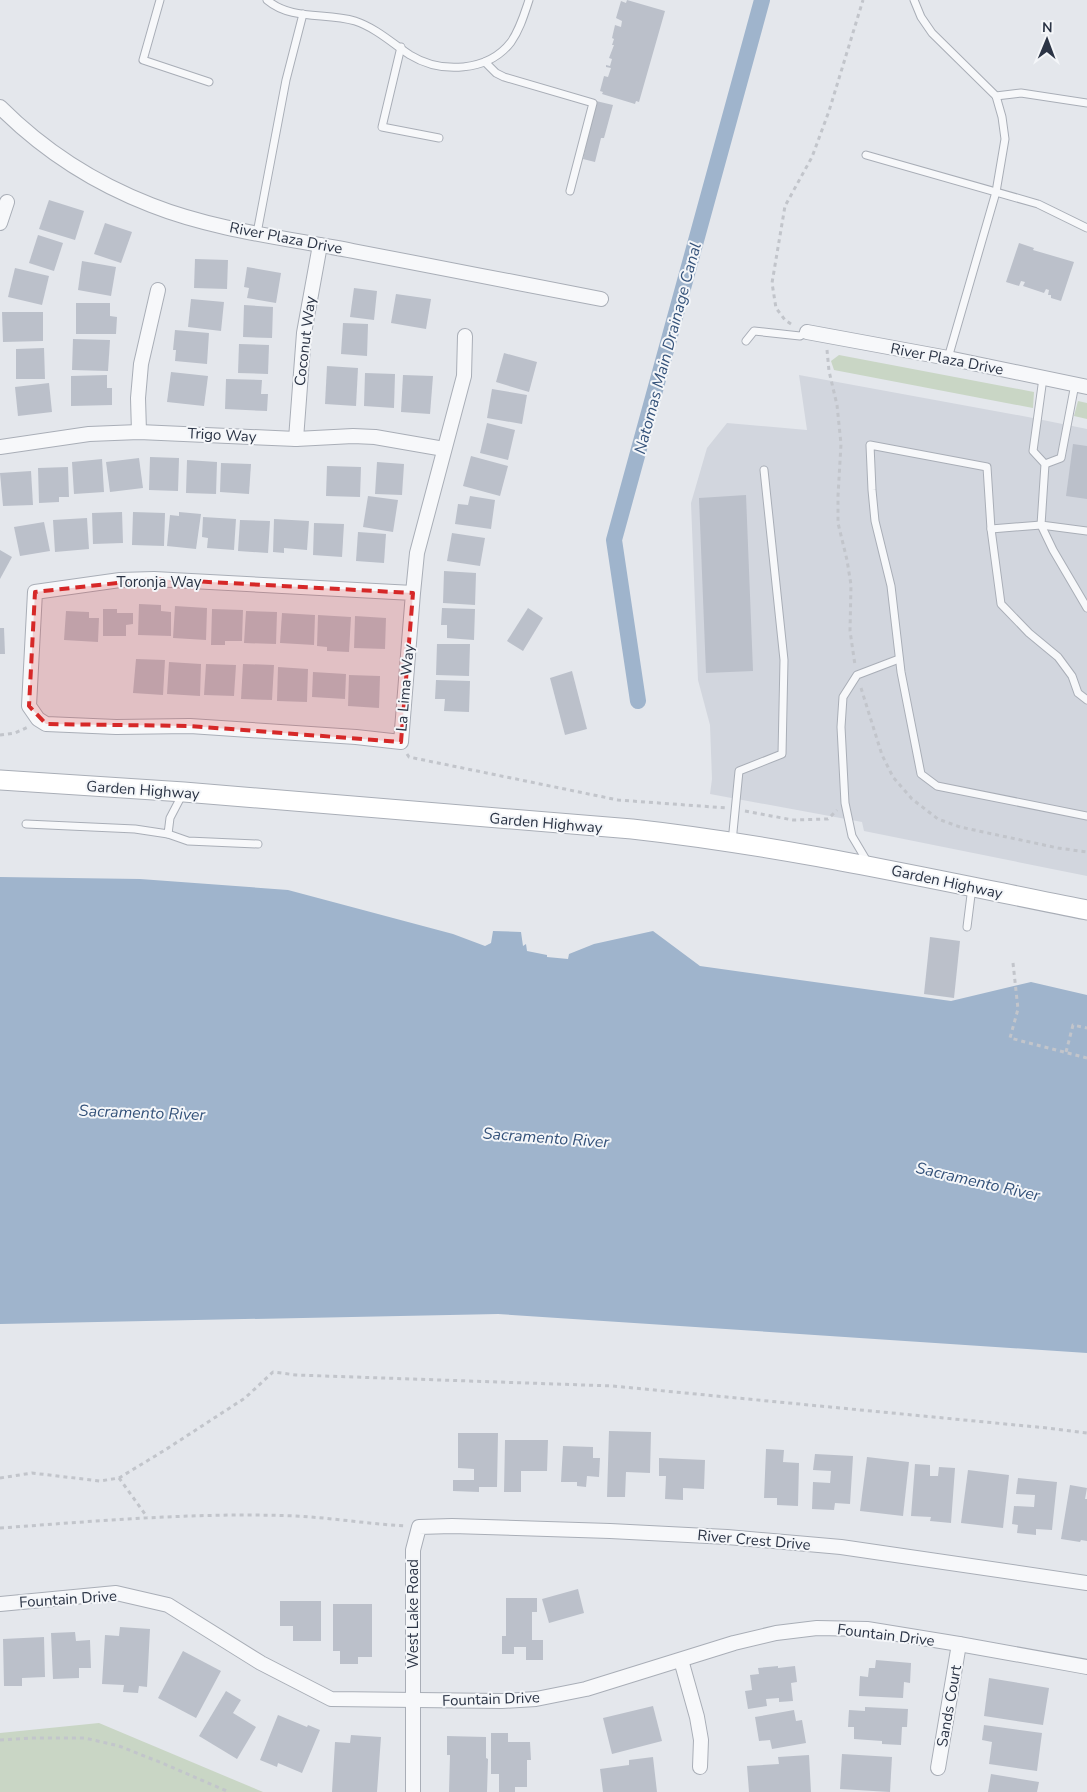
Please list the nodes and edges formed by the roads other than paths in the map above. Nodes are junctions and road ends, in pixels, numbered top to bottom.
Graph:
1 (160, 0) edge
2 (267, 0) edge
3 (530, 0) edge
4 (914, 0) edge
5 (303, 14) junction
6 (401, 47) junction
7 (485, 62) junction
8 (209, 82) dead end
9 (996, 96) junction
10 (1087, 103) edge
11 (0, 107) edge
12 (438, 138) dead end
13 (866, 155) dead end
14 (570, 191) dead end
15 (996, 192) junction
16 (7, 202) dead end
17 (0, 223) edge
18 (1087, 228) edge
19 (257, 233) junction
20 (320, 245) junction
21 (158, 290) dead end
22 (601, 299) dead end
23 (807, 332) joint
24 (465, 336) dead end
25 (746, 341) dead end
26 (948, 358) junction
27 (1043, 378) junction
28 (1081, 386) edge
29 (139, 432) junction
30 (296, 439) junction
31 (0, 447) edge
32 (444, 450) junction
33 (1044, 464) junction
34 (764, 470) dead end
35 (1041, 525) junction
36 (991, 529) junction
37 (1087, 531) edge
38 (413, 592) junction
39 (1087, 608) edge
40 (899, 659) junction
41 (1087, 700) edge
42 (34, 722) joint
43 (0, 780) edge
44 (184, 792) junction
45 (1087, 816) edge
46 (26, 824) dead end
47 (168, 834) junction
48 (732, 842) junction
49 (258, 844) dead end
50 (870, 866) junction
51 (972, 887) junction
52 (1087, 910) edge
53 (966, 927) dead end
54 (419, 1527) joint
55 (1087, 1583) edge
56 (0, 1604) edge
57 (959, 1644) junction
58 (681, 1660) junction
59 (1087, 1667) edge
60 (413, 1701) junction
61 (700, 1767) dead end
62 (938, 1768) dead end
63 (413, 1792) edge

1 - 8 lane
2 - 5 lane
3 - 7 lane
4 - 9 lane
5 - 6 lane
5 - 19 lane
6 - 7 lane
6 - 12 lane
7 - 14 lane
9 - 10 lane
9 - 15 lane
11 - 19 street, River Plaza Drive
13 - 15 lane
15 - 18 lane
15 - 26 lane
16 - 17 street
19 - 20 street, River Plaza Drive
20 - 22 street, River Plaza Drive
20 - 30 street, Coconut Way
21 - 29 street
23 - 25 lane
23 - 26 street, River Plaza Drive
24 - 32 street, La Lima Way
26 - 27 street, River Plaza Drive
27 - 28 street, River Plaza Drive
27 - 33 lane
28 - 33 lane
29 - 30 street, Trigo Way
29 - 31 street, Trigo Way
30 - 32 street, Trigo Way
32 - 38 street, La Lima Way
33 - 35 lane
34 - 48 lane
35 - 36 lane
35 - 37 lane
35 - 39 lane
36 - 40 lane
36 - 41 lane
38 - 42 street, Toronja Way
38 - 42 street, La Lima Way
40 - 45 lane
40 - 50 lane
43 - 44 main road, Garden Highway
44 - 47 lane
44 - 48 main road, Garden Highway
46 - 47 lane
47 - 49 lane
48 - 50 main road, Garden Highway
50 - 51 main road, Garden Highway
51 - 52 main road, Garden Highway
51 - 53 lane
54 - 55 street, River Crest Drive
54 - 60 street, West Lake Road
56 - 60 street, Fountain Drive
57 - 58 street, Fountain Drive
57 - 59 street, Fountain Drive
57 - 62 street, Sands Court
58 - 60 street, Fountain Drive
58 - 61 street
60 - 63 street, West Lake Road

